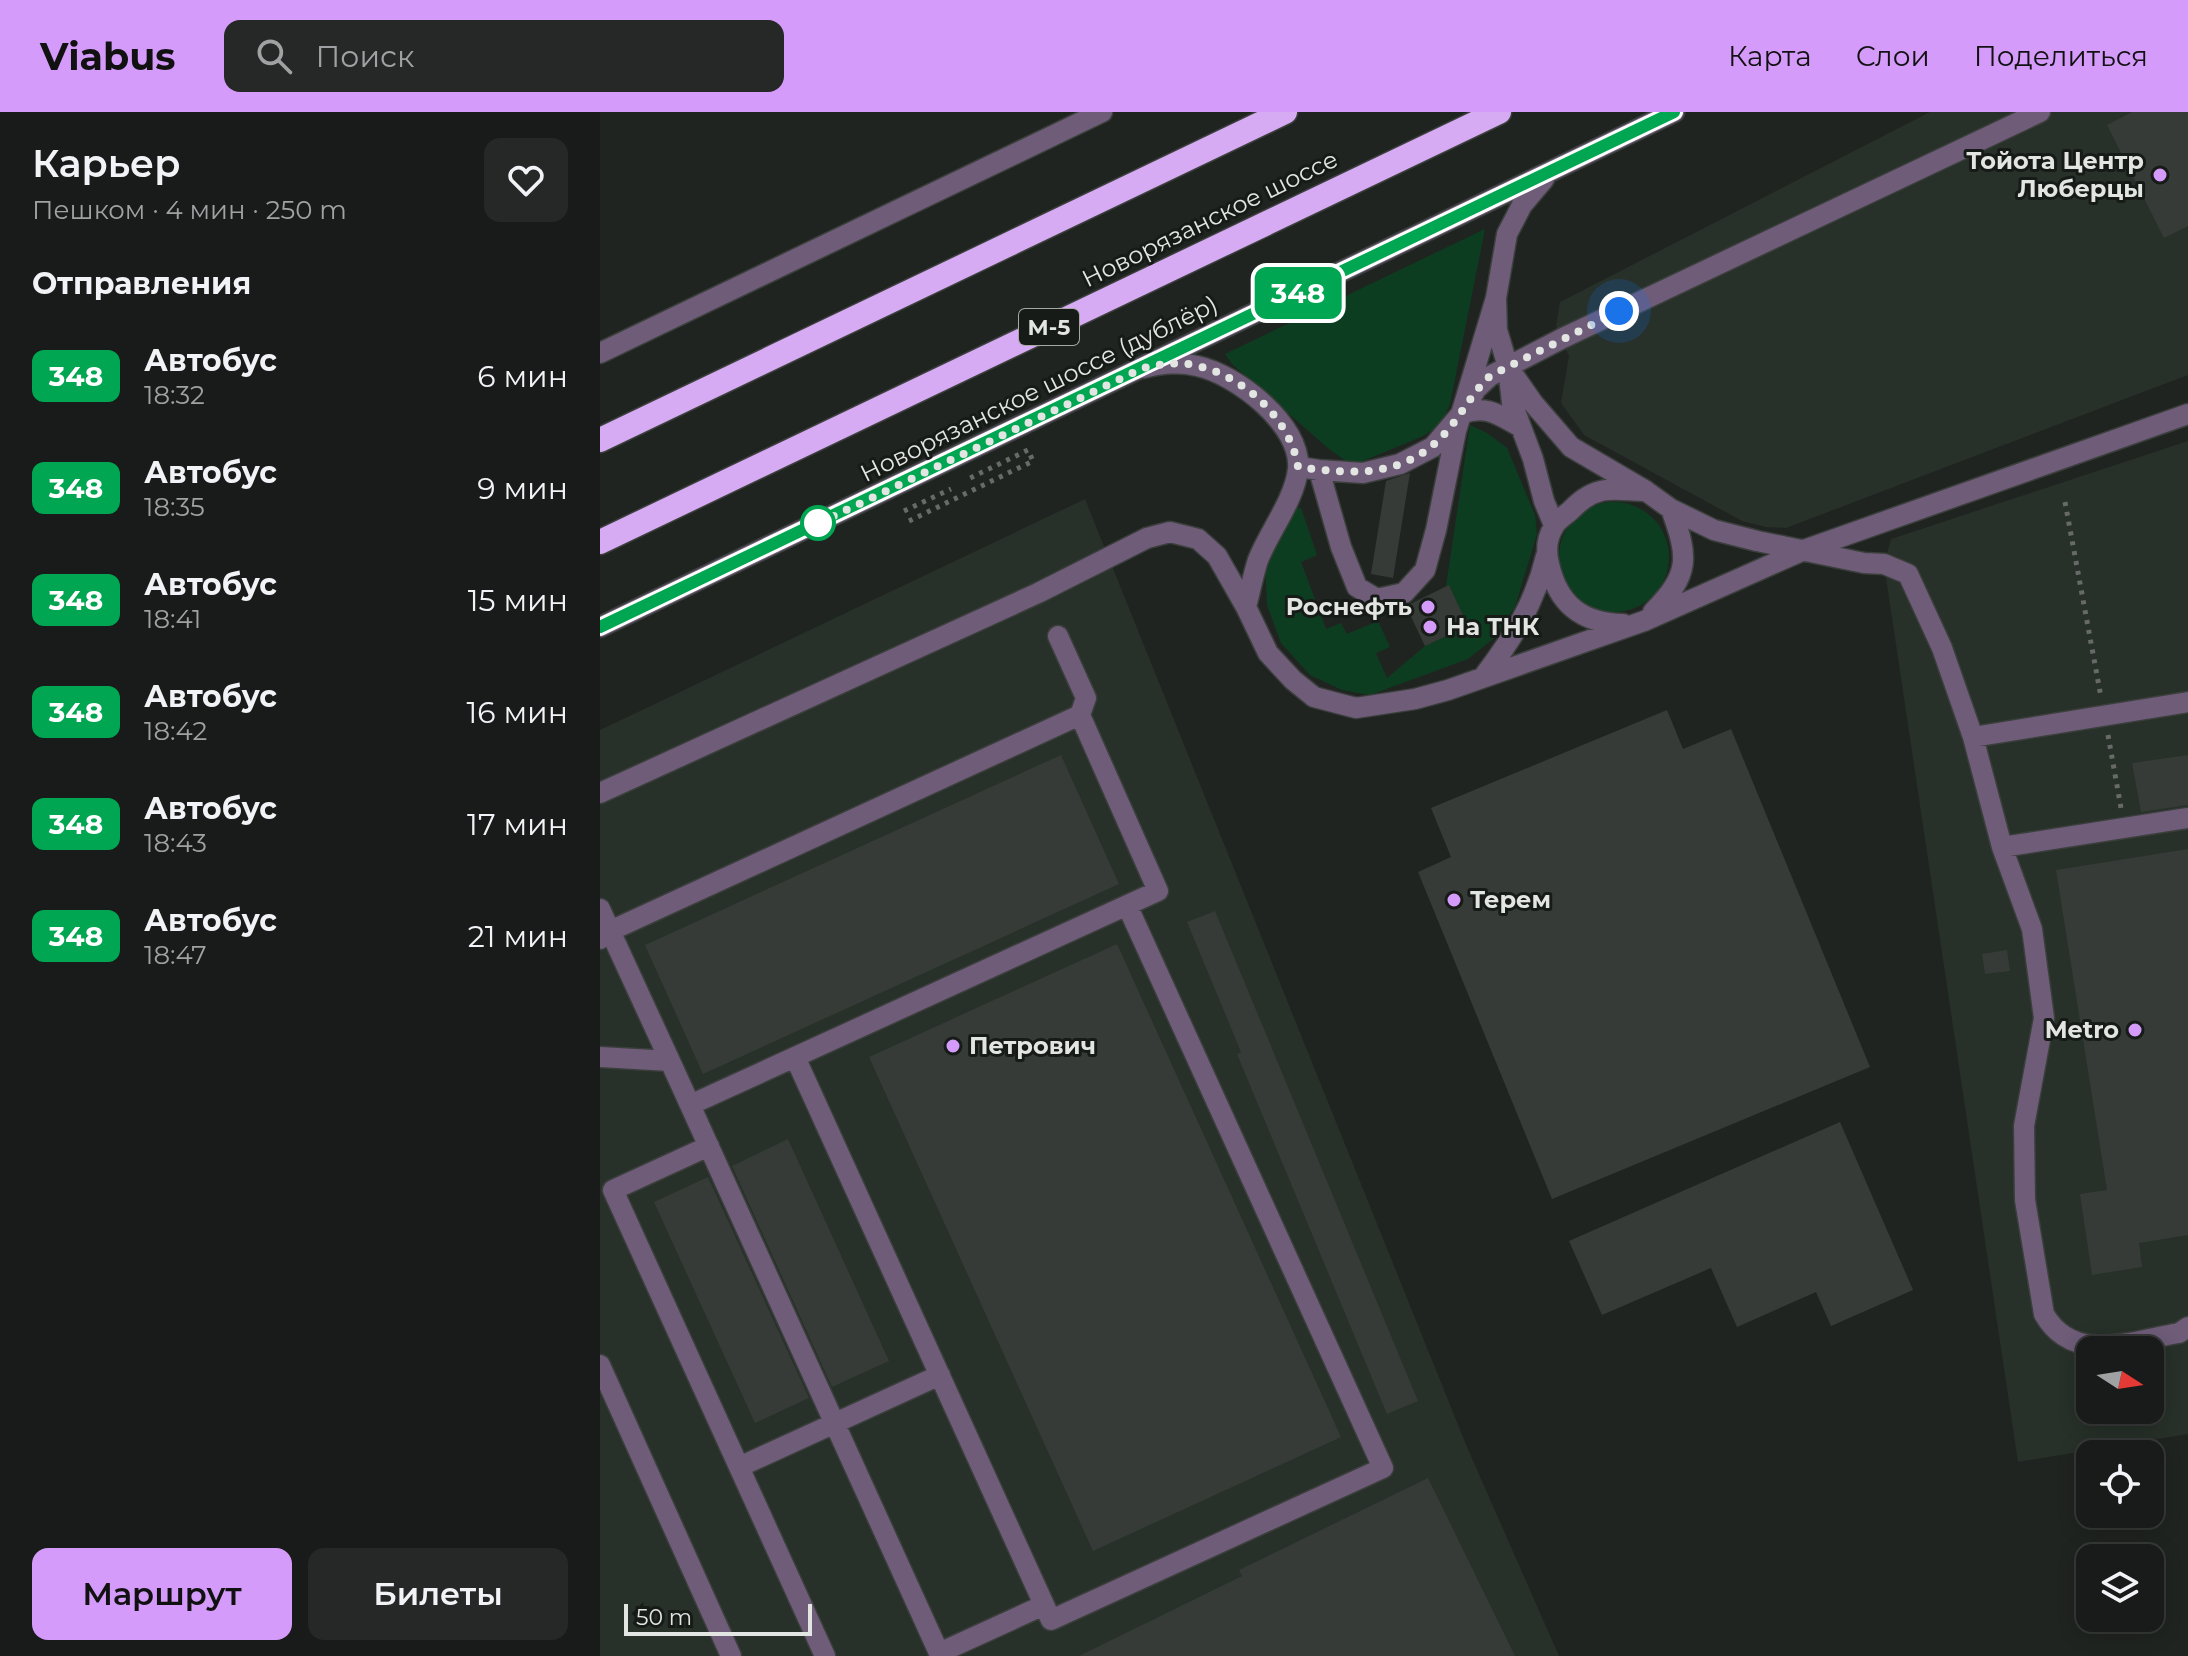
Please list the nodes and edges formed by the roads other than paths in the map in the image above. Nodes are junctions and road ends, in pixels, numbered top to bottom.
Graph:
1 (1102, 112) edge
2 (1285, 112) edge
3 (1499, 112) edge
4 (1674, 112) edge
5 (2040, 112) edge
6 (1549, 172) junction
7 (1496, 298) junction
8 (600, 353) edge
9 (1508, 367) junction
10 (1143, 368) junction
11 (1461, 414) junction
12 (2188, 414) edge
13 (1521, 427) junction
14 (600, 440) edge
15 (1308, 468) junction
16 (1646, 491) junction
17 (1671, 509) junction
18 (1554, 525) junction
19 (600, 542) edge
20 (1804, 550) junction
21 (1547, 552) junction
22 (1246, 607) junction
23 (1638, 622) junction
24 (600, 627) edge
25 (1058, 636) dead end
26 (1483, 677) junction
27 (2188, 702) edge
28 (1080, 715) junction
29 (1973, 737) junction
30 (600, 793) edge
31 (2188, 818) edge
32 (2002, 847) junction
33 (1127, 905) junction
34 (600, 909) edge
35 (605, 935) edge
36 (600, 1057) edge
37 (795, 1057) junction
38 (670, 1061) junction
39 (690, 1105) junction
40 (709, 1146) junction
41 (2188, 1327) edge
42 (600, 1365) edge
43 (940, 1375) junction
44 (835, 1423) junction
45 (739, 1467) junction
46 (1044, 1605) junction
47 (936, 1655) edge
48 (731, 1656) edge
49 (825, 1656) edge

1 - 8 street
2 - 14 highway
3 - 19 highway, Новорязанское шоссе / М-5
4 - 6 street, Новорязанское шоссе (дублёр)
5 - 9 street
6 - 7 street
6 - 10 street, Новорязанское шоссе (дублёр)
7 - 9 street
7 - 11 street
9 - 11 street
9 - 13 street
9 - 16 street
10 - 15 street
10 - 24 street, Новорязанское шоссе (дублёр)
11 - 13 street
11 - 15 street
11 - 15 street
12 - 20 street
13 - 18 street
15 - 22 street
16 - 17 street
16 - 18 street
17 - 20 street
17 - 23 street
18 - 21 street
20 - 23 street
20 - 29 street
21 - 23 street
21 - 26 street
22 - 26 street
22 - 30 street
23 - 26 street
25 - 28 street
27 - 29 street
28 - 33 street
28 - 35 street
29 - 32 street
31 - 32 street
32 - 41 street
33 - 37 street
33 - 46 street
34 - 35 street
35 - 38 street
36 - 38 street
37 - 39 street
37 - 43 street
38 - 39 street
39 - 40 street
40 - 44 street
40 - 45 street
42 - 48 street
43 - 44 street
43 - 46 street
44 - 45 street
44 - 47 street
45 - 49 street
46 - 47 street

